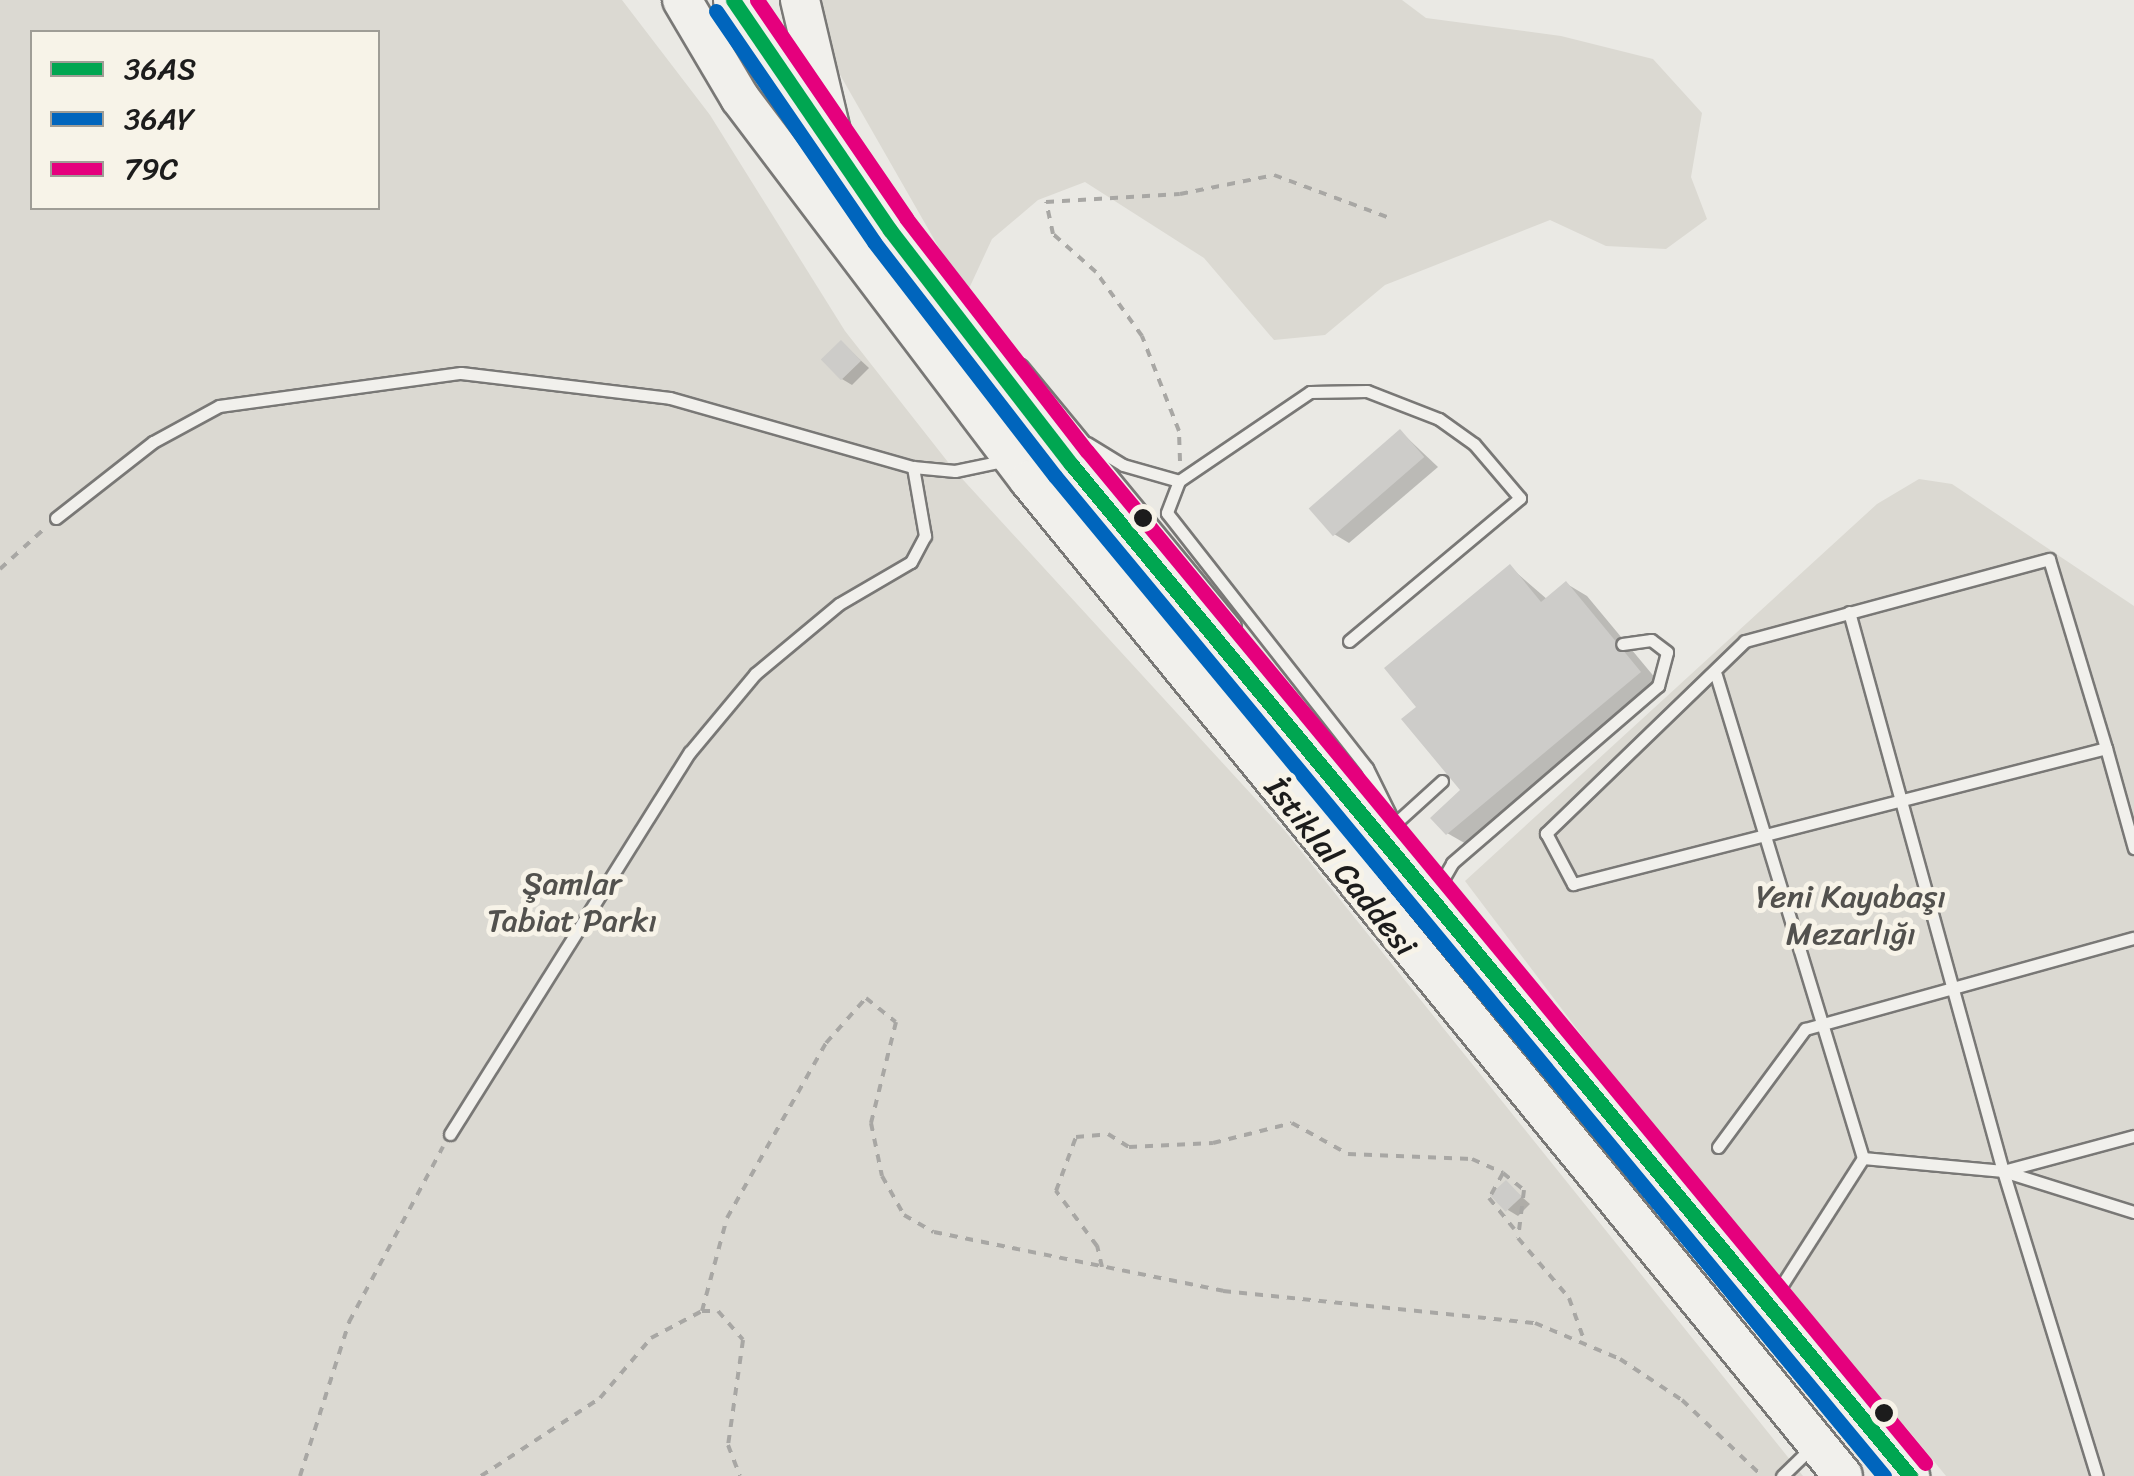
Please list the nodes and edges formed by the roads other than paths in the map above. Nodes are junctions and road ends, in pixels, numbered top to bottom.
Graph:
1 (682, 0) edge
2 (734, 0) edge
3 (800, 0) edge
4 (837, 157) junction
5 (935, 288) junction
6 (1076, 436) junction
7 (1012, 458) junction
8 (913, 466) junction
9 (1180, 480) junction
10 (56, 518) road end
11 (1849, 612) junction
12 (1349, 641) dead end
13 (1622, 644) dead end
14 (1716, 675) junction
15 (2106, 748) junction
16 (1442, 781) dead end
17 (1901, 805) junction
18 (1399, 820) junction
19 (1765, 838) junction
20 (2134, 848) edge
21 (1410, 861) junction
22 (1435, 908) junction
23 (2134, 938) edge
24 (1953, 988) junction
25 (1822, 1024) junction
26 (450, 1134) road end
27 (2134, 1136) edge
28 (1718, 1147) dead end
29 (1863, 1158) junction
30 (2003, 1171) junction
31 (2134, 1212) edge
32 (1768, 1306) junction
33 (1827, 1465) edge
34 (1782, 1476) edge
35 (1910, 1476) edge
36 (2097, 1476) edge

1 - 7 main road, İstiklal Caddesi
2 - 4 main road, İstiklal Caddesi
3 - 4 main road
4 - 5 main road, İstiklal Caddesi
5 - 6 street
5 - 22 main road, İstiklal Caddesi
6 - 9 lane
6 - 21 street
7 - 8 lane
7 - 33 main road, İstiklal Caddesi
8 - 10 lane
8 - 26 lane
9 - 12 lane
9 - 18 lane
11 - 14 lane
11 - 15 lane
11 - 17 lane
13 - 22 lane
14 - 19 lane
14 - 19 lane
15 - 17 lane
15 - 20 lane
16 - 18 lane
17 - 19 lane
17 - 24 lane
18 - 21 lane
19 - 25 lane
21 - 22 street
22 - 32 main road, İstiklal Caddesi
23 - 24 lane
24 - 25 lane
24 - 30 lane
25 - 28 lane
25 - 29 lane
27 - 30 lane
29 - 30 lane
29 - 32 lane
30 - 31 lane
30 - 36 lane
32 - 35 main road, İstiklal Caddesi
33 - 34 lane

